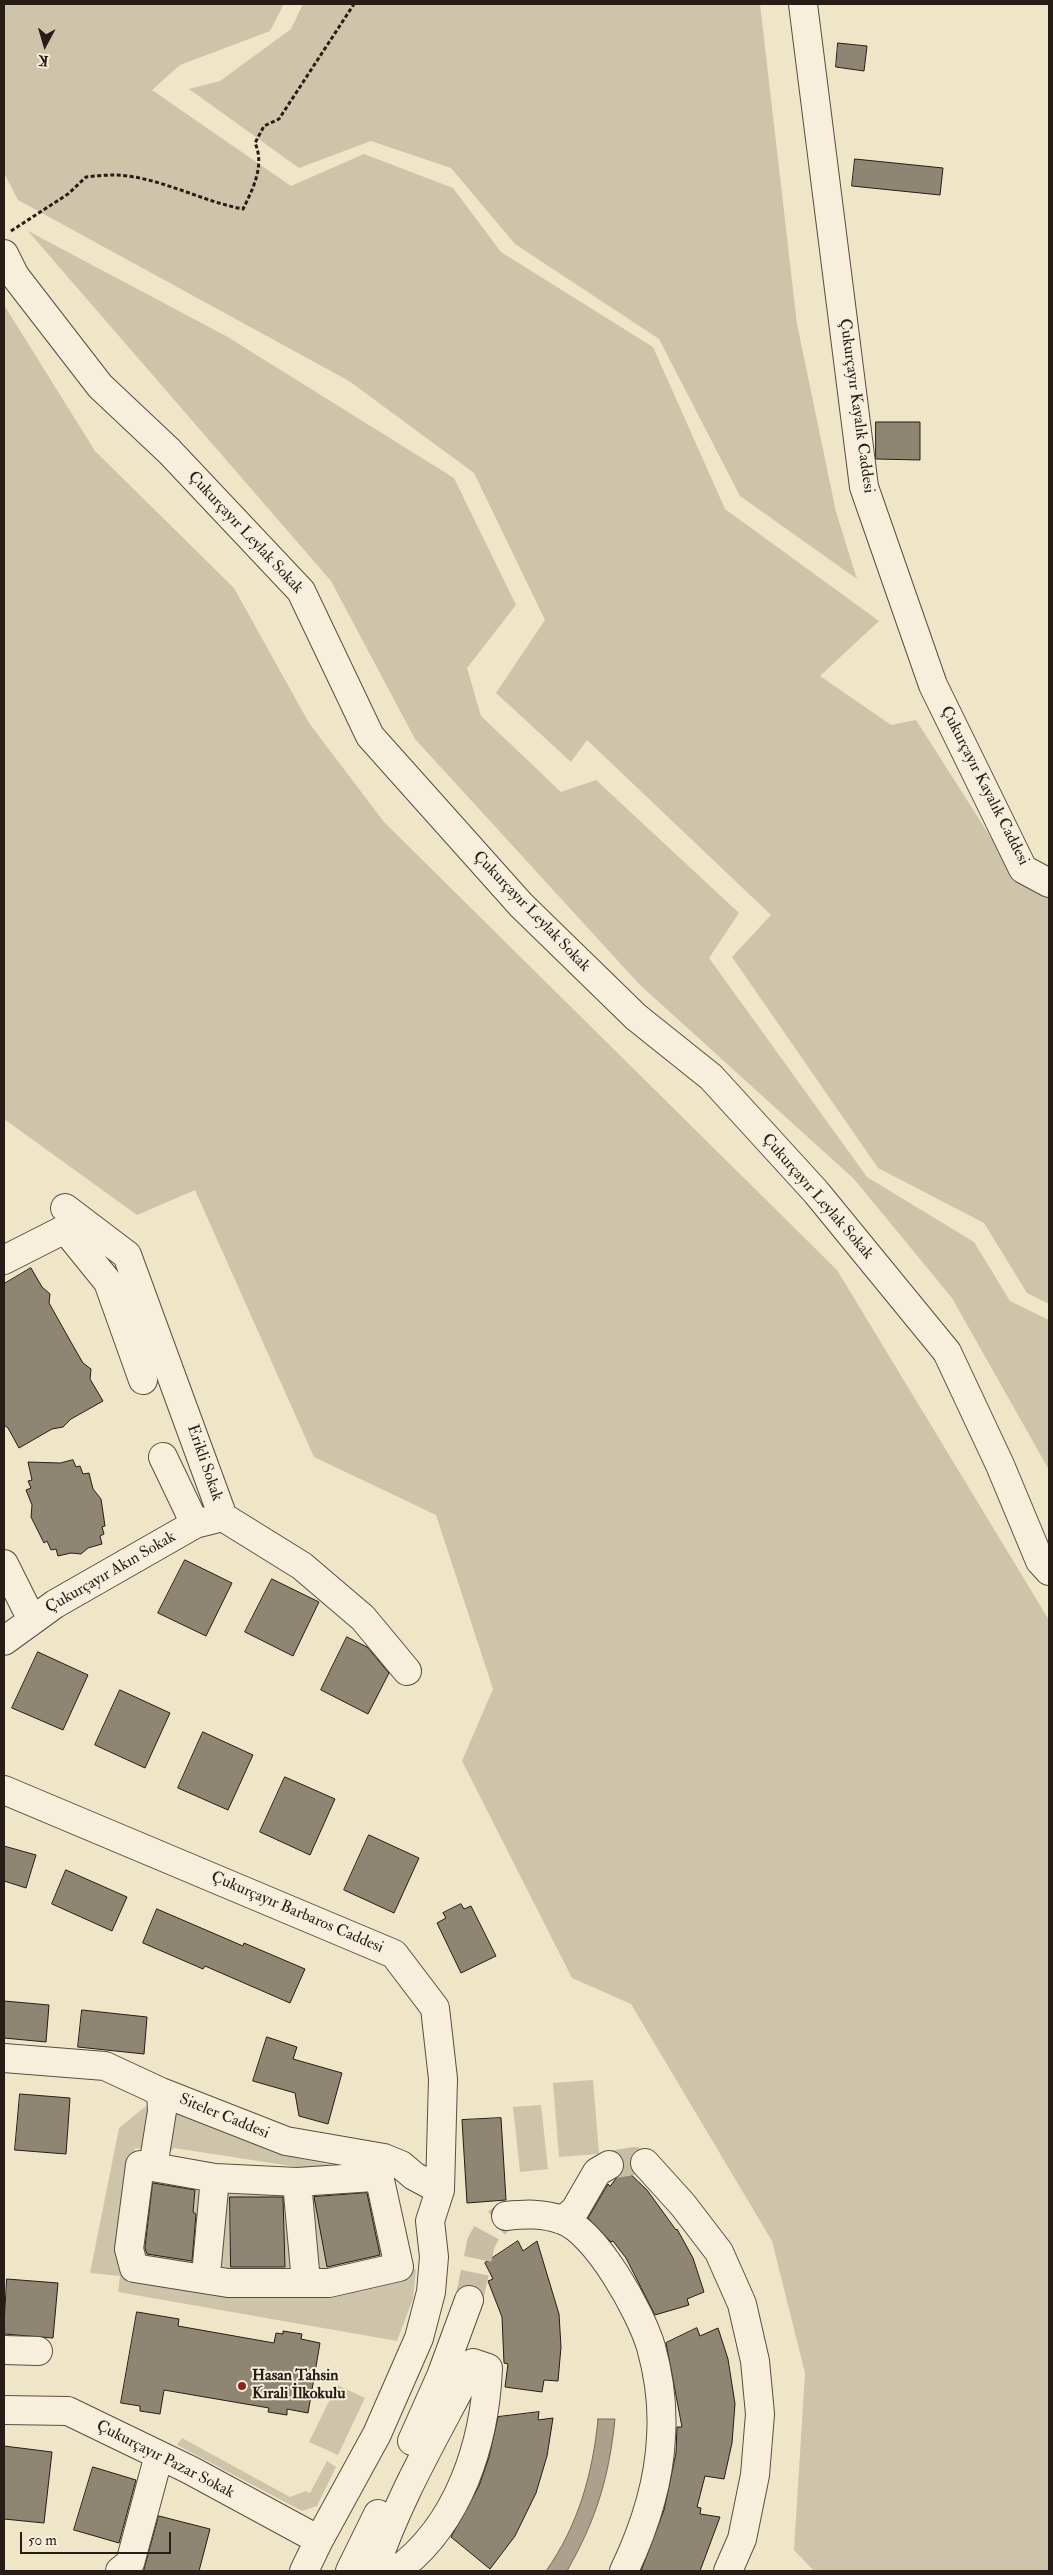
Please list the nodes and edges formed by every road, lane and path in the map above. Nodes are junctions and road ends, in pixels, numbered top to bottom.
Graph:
1 (354, 4) edge
2 (804, 4) edge
3 (4, 236) edge
4 (4, 254) edge
5 (1049, 883) edge
6 (65, 1218) junction
7 (4, 1260) edge
8 (143, 1380) dead end
9 (163, 1457) dead end
10 (223, 1517) junction
11 (195, 1524) junction
12 (4, 1564) edge
13 (1049, 1571) edge
14 (32, 1620) junction
15 (4, 1641) edge
16 (407, 1671) dead end
17 (4, 1790) edge
18 (4, 2058) edge
19 (161, 2092) junction
20 (645, 2163) dead end
21 (609, 2165) tunnel mouth
22 (153, 2167) junction
23 (215, 2178) junction
24 (297, 2182) junction
25 (440, 2190) junction
26 (506, 2216) tunnel mouth
27 (563, 2220) junction
28 (207, 2264) dead end
29 (305, 2271) dead end
30 (469, 2300) tunnel mouth
31 (4, 2350) edge
32 (38, 2351) dead end
33 (4, 2410) edge
34 (376, 2434) junction
35 (415, 2453) junction
36 (159, 2455) junction
37 (318, 2540) junction
38 (120, 2571) edge
39 (304, 2571) edge
40 (350, 2571) edge
41 (374, 2571) edge
42 (396, 2571) edge
43 (624, 2571) edge
44 (728, 2571) edge

1 - 3 path
2 - 5 street, Çukurçayır Kayalık Caddesi
4 - 13 street, Çukurçayır Leylak Sokak
6 - 7 street
6 - 8 street
6 - 10 street, Erikli Sokak
9 - 11 street
10 - 11 street, Çukurçayır Akın Sokak
10 - 16 street, Erikli Sokak
11 - 14 street, Çukurçayır Akın Sokak
12 - 14 street
14 - 15 street, Çukurçayır Akın Sokak
17 - 25 street, Çukurçayır Barbaros Caddesi
18 - 19 street, Siteler Caddesi
19 - 22 street
19 - 25 street, Siteler Caddesi
20 - 44 street
21 - 27 street
22 - 23 street
22 - 24 street
23 - 24 street
23 - 28 street
24 - 29 street
25 - 34 street, Çukurçayır Barbaros Caddesi
26 - 27 street
27 - 43 street
30 - 35 street
31 - 32 street
33 - 36 street, Çukurçayır Pazar Sokak
34 - 35 street
34 - 37 street, Çukurçayır Barbaros Caddesi
35 - 40 street
35 - 41 street
35 - 42 street
36 - 37 street, Çukurçayır Pazar Sokak
36 - 38 street
37 - 39 street, Çukurçayır Barbaros Caddesi

